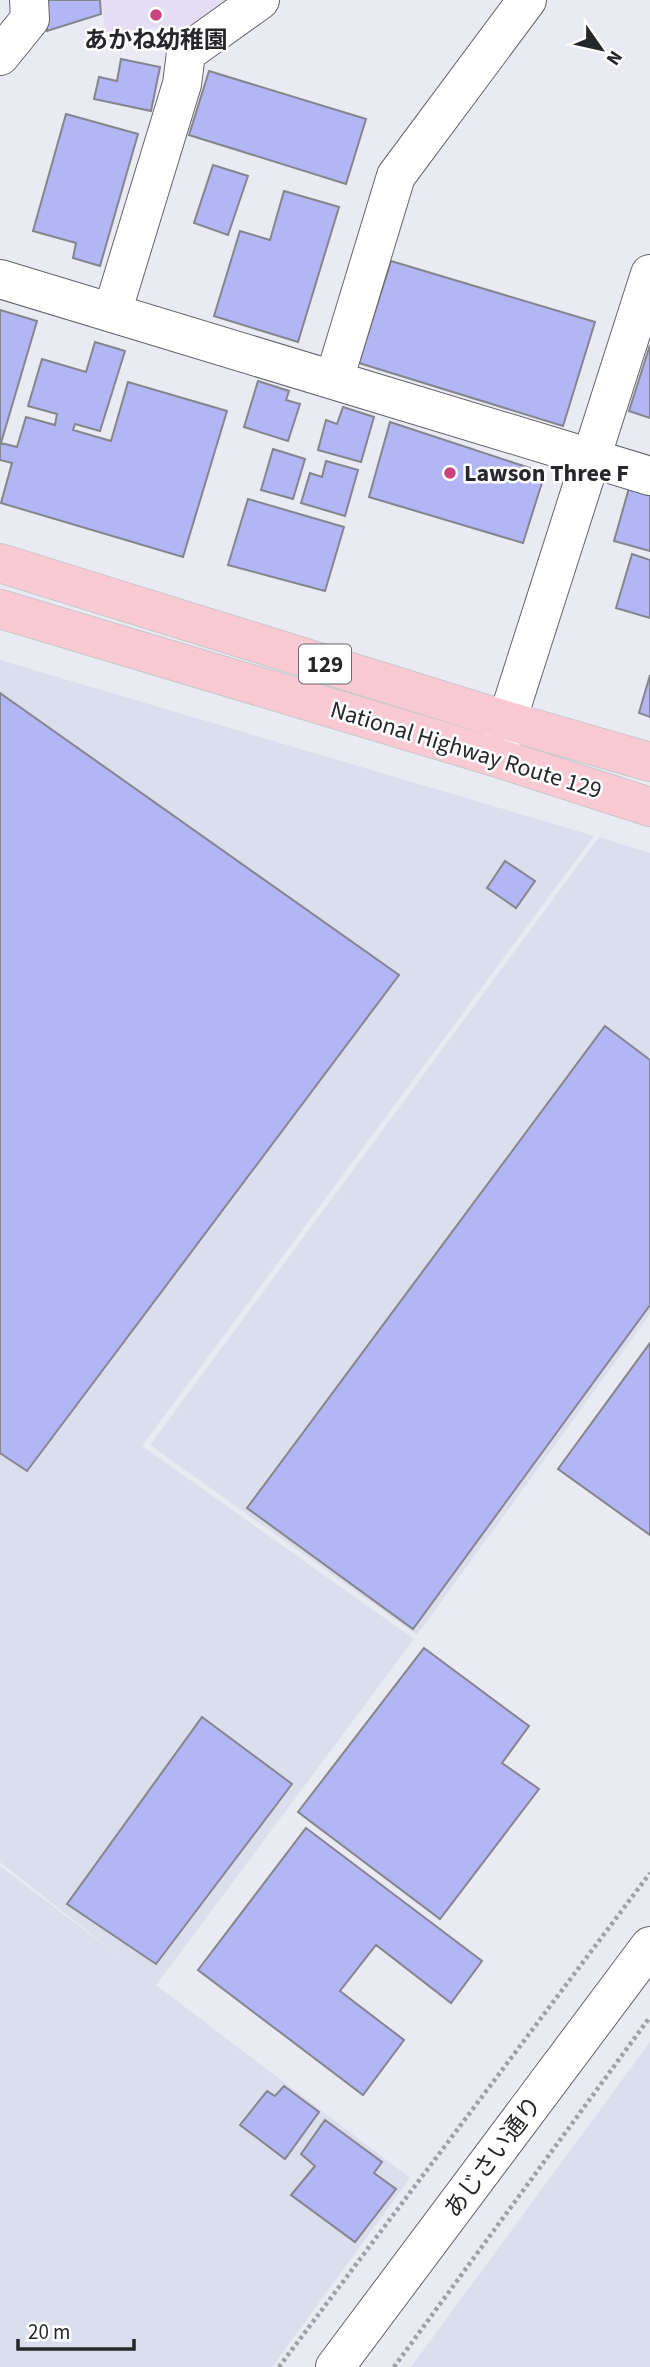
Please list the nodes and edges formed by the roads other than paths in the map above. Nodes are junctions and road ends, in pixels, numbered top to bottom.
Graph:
1 (29, 0) edge
2 (260, 0) edge
3 (527, 0) edge
4 (0, 56) edge
5 (650, 274) edge
6 (0, 279) edge
7 (113, 313) junction
8 (334, 380) junction
9 (591, 458) junction
10 (650, 476) edge
11 (0, 563) edge
12 (0, 609) edge
13 (508, 721) junction
14 (495, 757) junction
15 (650, 762) edge
16 (650, 807) edge
17 (650, 1946) edge
18 (335, 2367) edge

1 - 4 street
2 - 7 street
3 - 8 street
5 - 9 street
6 - 7 street
7 - 8 street
8 - 9 street
9 - 10 street
9 - 13 street
11 - 13 highway, National Highway Route 129 / 129
12 - 14 highway, National Highway Route 129 / 129
13 - 14 street
13 - 15 highway, National Highway Route 129 / 129
14 - 16 highway, National Highway Route 129 / 129
17 - 18 street, あじさい通り

